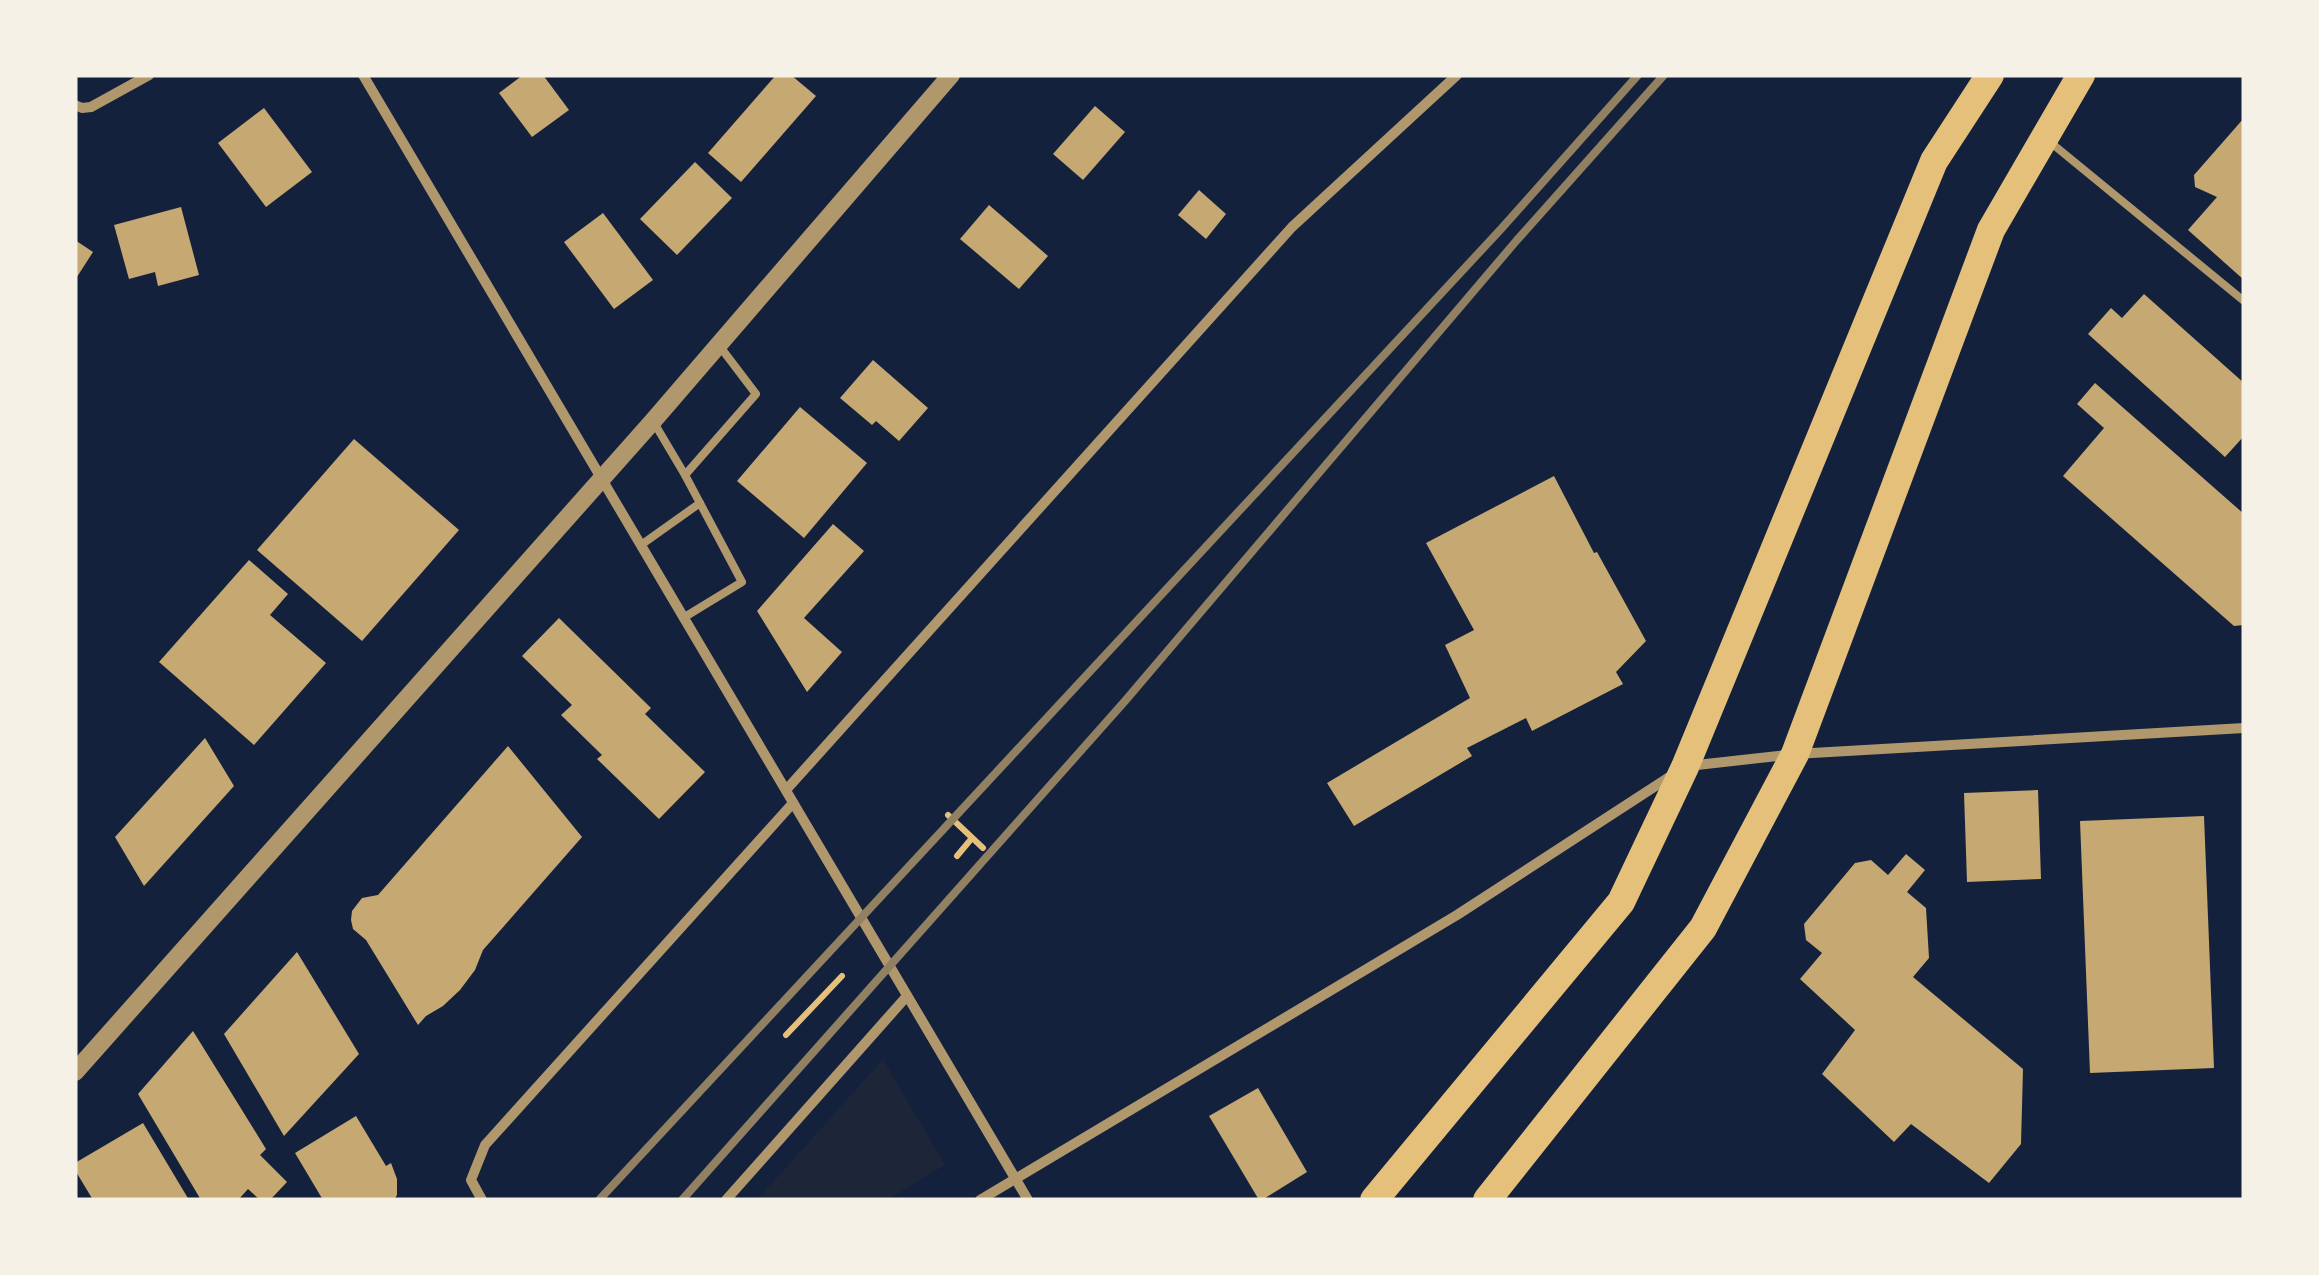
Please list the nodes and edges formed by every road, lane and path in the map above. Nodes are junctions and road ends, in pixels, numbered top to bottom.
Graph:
1 (149, 75) edge
2 (362, 75) edge
3 (951, 75) edge
4 (1457, 75) edge
5 (1990, 75) edge
6 (2081, 75) edge
7 (75, 106) edge
8 (2044, 138) junction
9 (2244, 300) edge
10 (718, 344) junction
11 (653, 421) junction
12 (685, 475) junction
13 (601, 479) junction
14 (700, 503) junction
15 (641, 546) junction
16 (684, 618) junction
17 (2244, 728) edge
18 (1795, 754) junction
19 (1685, 767) junction
20 (786, 790) junction
21 (794, 803) junction
22 (948, 814) dead end
23 (972, 838) junction
24 (983, 848) dead end
25 (957, 856) dead end
26 (842, 976) dead end
27 (907, 996) junction
28 (786, 1036) dead end
29 (75, 1072) edge
30 (1015, 1179) junction
31 (482, 1200) edge
32 (726, 1200) edge
33 (980, 1200) edge
34 (1028, 1200) edge
35 (1374, 1200) edge
36 (1487, 1200) edge

1 - 7 street
2 - 13 street
3 - 10 street
4 - 20 street
5 - 19 highway
6 - 8 highway
8 - 9 lane
8 - 18 highway
10 - 11 street
10 - 12 lane
11 - 12 lane
11 - 13 street
12 - 14 lane
13 - 15 street
13 - 29 street
14 - 15 lane
14 - 16 lane
15 - 16 street
16 - 20 street
17 - 18 street
18 - 19 street
18 - 36 highway
19 - 30 street
19 - 35 highway
20 - 21 street
21 - 27 street
21 - 31 street
22 - 23 path
23 - 24 path
23 - 25 path
26 - 28 path
27 - 30 street
27 - 32 street
30 - 33 street
30 - 34 street

